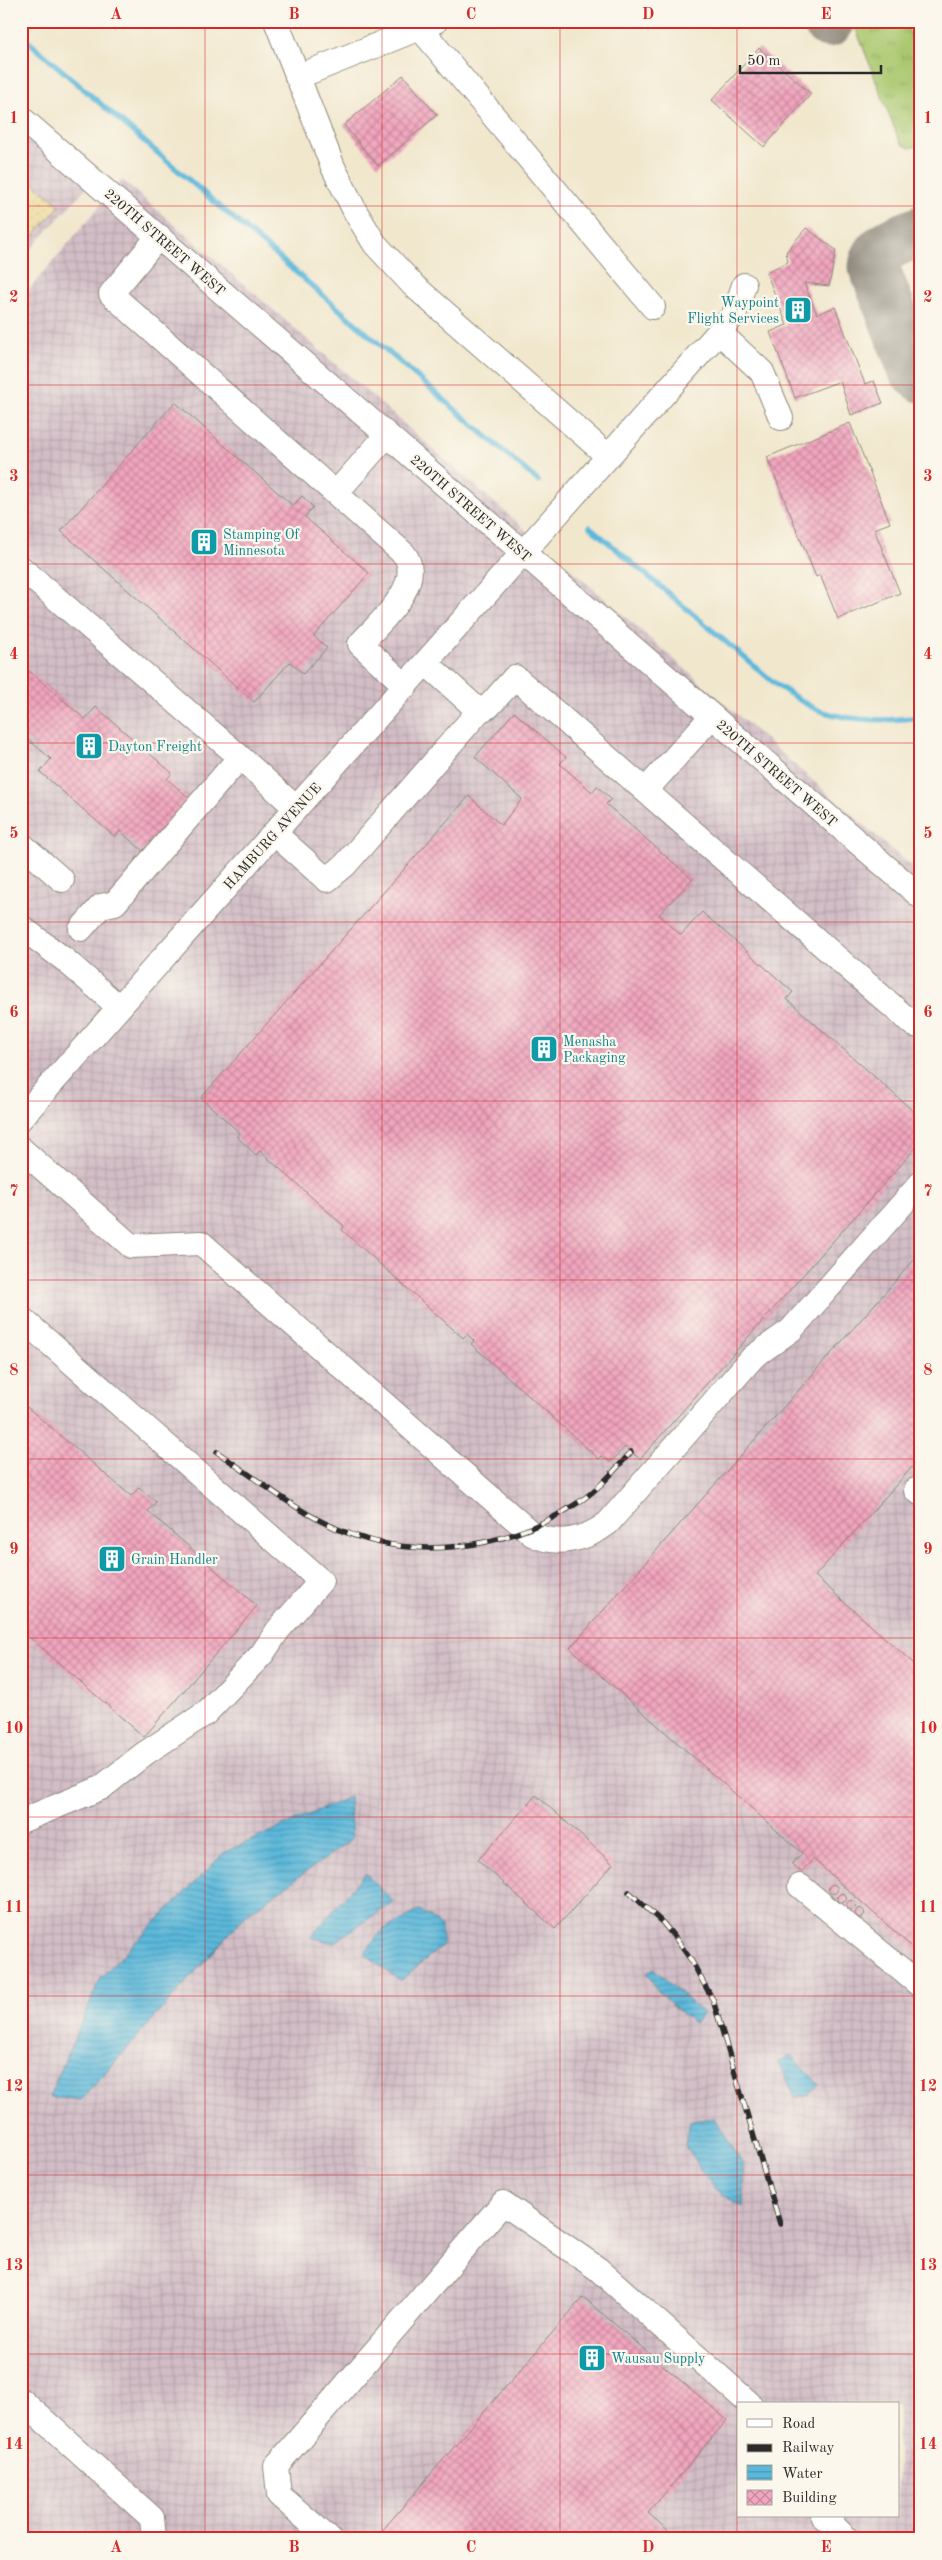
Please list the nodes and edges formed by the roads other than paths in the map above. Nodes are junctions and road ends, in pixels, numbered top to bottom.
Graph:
1 (276, 21) edge
2 (428, 24) edge
3 (297, 77) junction
4 (21, 118) edge
5 (159, 236) junction
6 (744, 285) dead end
7 (654, 307) dead end
8 (719, 332) junction
9 (781, 418) dead end
10 (387, 435) junction
11 (608, 456) junction
12 (336, 493) junction
13 (524, 554) junction
14 (21, 568) edge
15 (426, 664) junction
16 (406, 686) junction
17 (479, 711) junction
18 (712, 716) junction
19 (240, 757) junction
20 (646, 790) junction
21 (296, 808) junction
22 (274, 833) junction
23 (21, 844) edge
24 (62, 880) dead end
25 (921, 897) edge
26 (21, 927) edge
27 (81, 930) dead end
28 (119, 1007) junction
29 (921, 1016) edge
30 (21, 1118) edge
31 (21, 1149) edge
32 (921, 1183) edge
33 (21, 1318) edge
34 (21, 1822) edge
35 (800, 1886) dead end
36 (921, 1986) edge
37 (21, 2400) edge
38 (748, 2402) edge
39 (825, 2518) edge
40 (154, 2539) edge
41 (329, 2539) edge
42 (847, 2539) edge

1 - 3 street
2 - 3 street
2 - 7 street
3 - 11 street
4 - 5 street, 220TH STREET WEST
5 - 10 street, 220TH STREET WEST
5 - 12 street
6 - 8 street, HAMBURG AVENUE
8 - 9 street
8 - 11 street, HAMBURG AVENUE
10 - 12 street
10 - 13 street, 220TH STREET WEST
11 - 13 street, HAMBURG AVENUE
12 - 16 street
13 - 15 street, HAMBURG AVENUE
13 - 18 street, 220TH STREET WEST
14 - 19 street
15 - 16 street, HAMBURG AVENUE
15 - 17 street
16 - 21 street, HAMBURG AVENUE
17 - 20 street
17 - 22 street
18 - 20 street
18 - 25 street, 220TH STREET WEST
19 - 21 street
19 - 27 street
20 - 29 street
21 - 22 street, HAMBURG AVENUE
22 - 28 street, HAMBURG AVENUE
23 - 24 street
26 - 28 street
28 - 30 street, HAMBURG AVENUE
31 - 32 street
33 - 34 street
35 - 36 street
37 - 40 street
38 - 41 street
39 - 42 street

